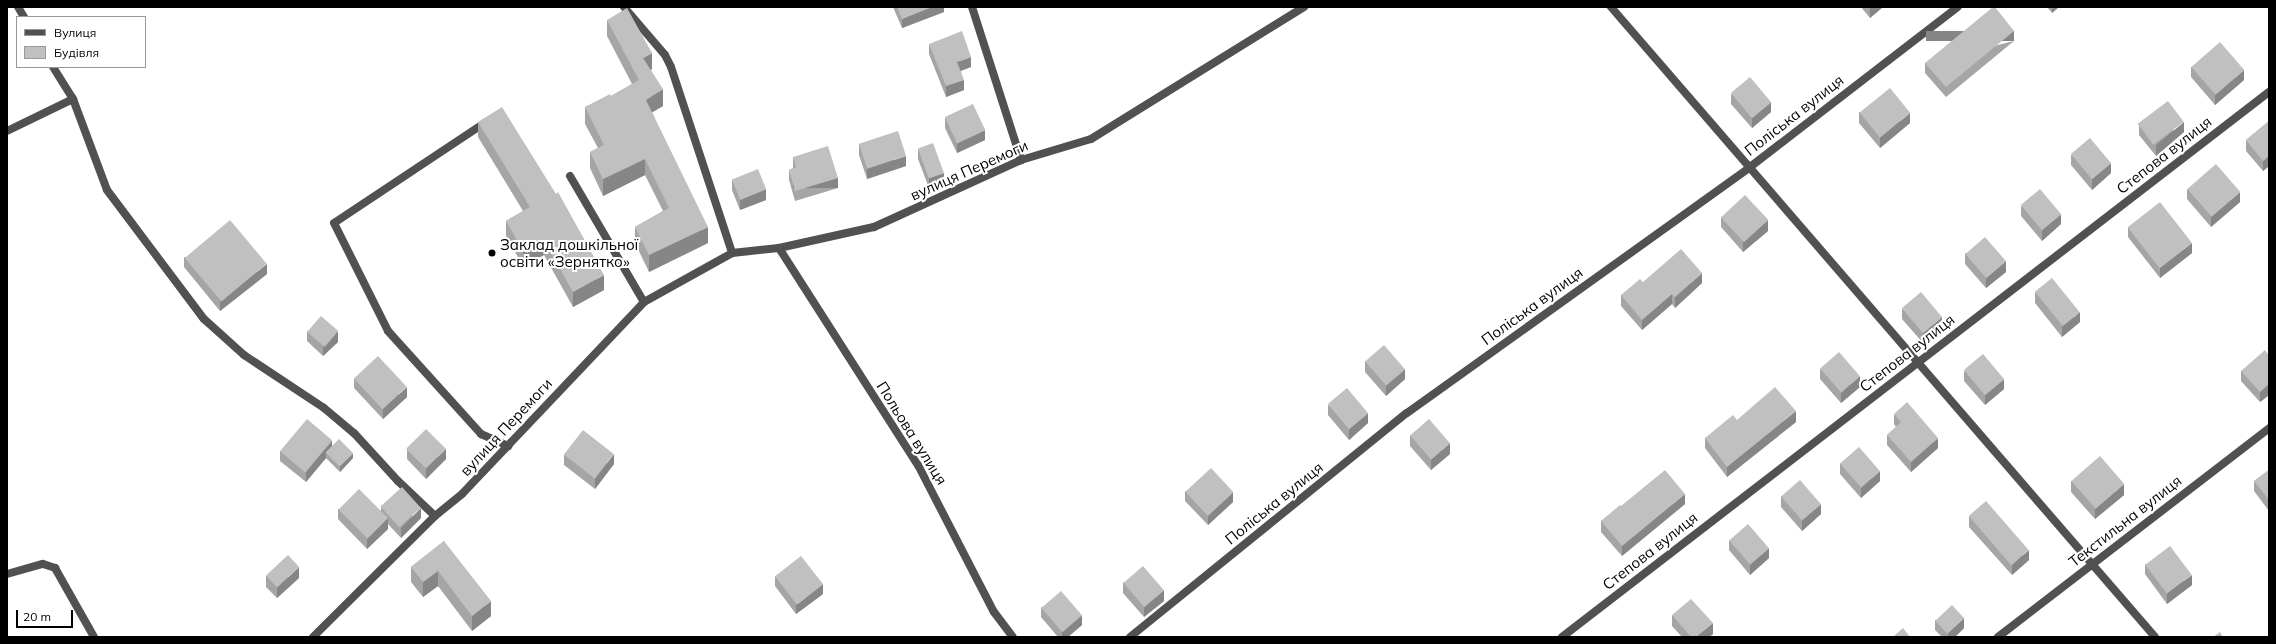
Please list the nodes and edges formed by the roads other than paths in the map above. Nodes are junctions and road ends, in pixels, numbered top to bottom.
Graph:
1 (18, 7) edge
2 (624, 7) edge
3 (972, 7) edge
4 (1304, 7) edge
5 (1611, 7) edge
6 (1958, 7) edge
7 (23, 16) edge
8 (55, 68) edge
9 (2269, 92) edge
10 (73, 99) junction
11 (489, 120) edge
12 (7, 131) edge
13 (1021, 160) junction
14 (1750, 167) junction
15 (570, 176) dead end
16 (779, 248) junction
17 (732, 253) junction
18 (644, 302) junction
19 (1918, 362) junction
20 (2269, 428) edge
21 (508, 446) junction
22 (435, 516) junction
23 (2092, 563) junction
24 (7, 574) edge
25 (94, 637) edge
26 (313, 637) edge
27 (1013, 637) edge
28 (1130, 637) edge
29 (1562, 637) edge
30 (1998, 637) edge
31 (2155, 637) edge

1 - 7 street
2 - 17 street
3 - 13 street
4 - 13 street, вулиця Перемоги
5 - 14 street
6 - 14 street, Поліська вулиця
8 - 10 street
9 - 19 street, Степова вулиця
10 - 12 street
10 - 22 street
11 - 21 street
13 - 16 street, вулиця Перемоги
14 - 19 street
14 - 28 street, Поліська вулиця
15 - 18 street
16 - 17 street, вулиця Перемоги
16 - 27 street, Польова вулиця
17 - 18 street, вулиця Перемоги
18 - 21 street, вулиця Перемоги
19 - 23 street
19 - 29 street, Степова вулиця
20 - 23 street, Текстильна вулиця
21 - 22 street, вулиця Перемоги
22 - 26 street, вулиця Перемоги
23 - 30 street, Текстильна вулиця
23 - 31 street
24 - 25 street

